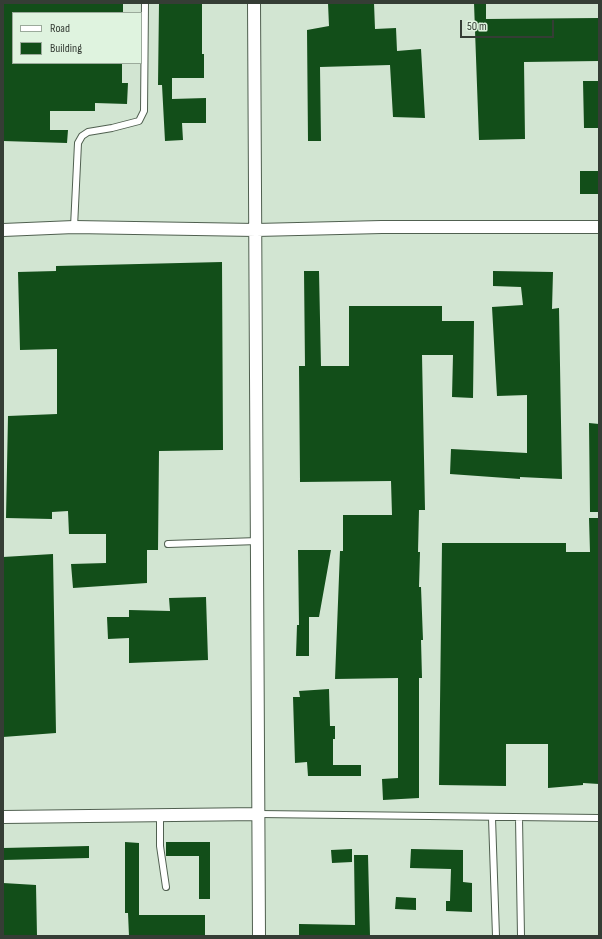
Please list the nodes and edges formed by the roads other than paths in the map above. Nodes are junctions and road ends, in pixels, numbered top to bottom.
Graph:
1 (145, 3) edge
2 (254, 3) edge
3 (74, 227) junction
4 (599, 227) edge
5 (3, 230) edge
6 (256, 230) junction
7 (3, 235) edge
8 (258, 541) junction
9 (168, 544) dead end
10 (259, 814) junction
11 (160, 816) junction
12 (3, 817) edge
13 (492, 818) junction
14 (519, 818) junction
15 (599, 818) edge
16 (166, 887) dead end
17 (259, 936) edge
18 (496, 936) edge
19 (520, 936) edge

1 - 3 lane
2 - 6 street
3 - 5 street
3 - 6 street
4 - 6 street
5 - 7 lane
6 - 8 street
8 - 9 lane
8 - 10 street
10 - 11 street
10 - 13 lane
10 - 17 street
11 - 12 street
11 - 16 lane
13 - 14 lane
13 - 18 lane
14 - 15 lane
14 - 19 lane

